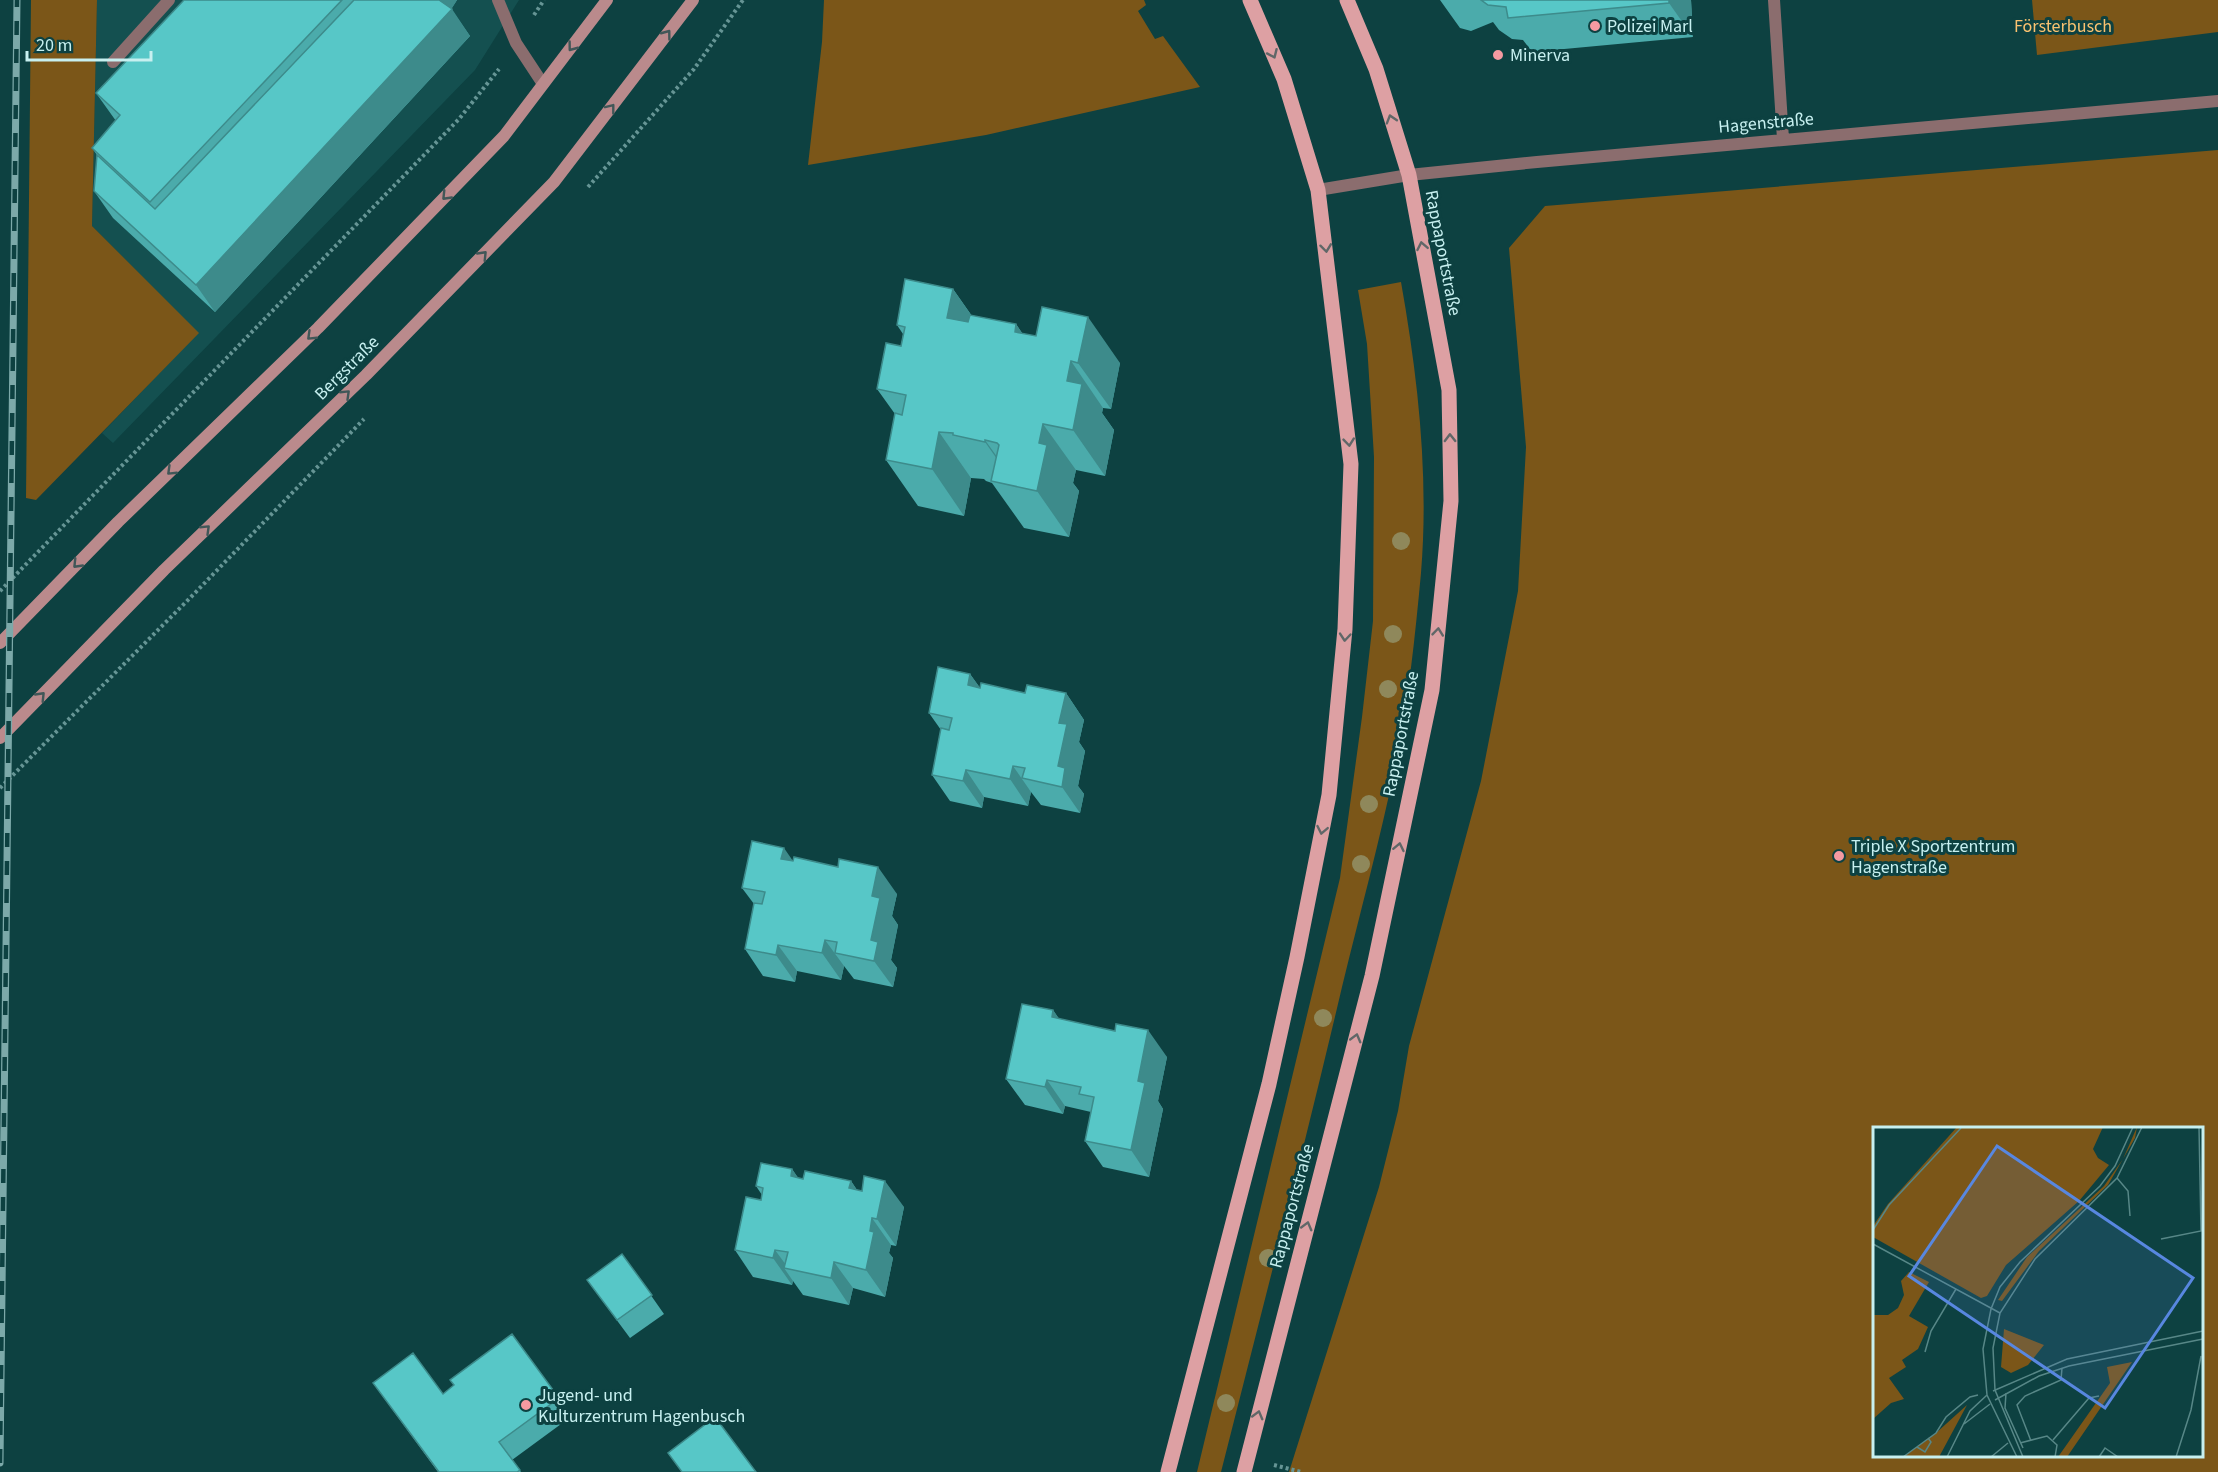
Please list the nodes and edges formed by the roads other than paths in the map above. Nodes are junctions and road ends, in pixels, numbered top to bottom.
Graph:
1 (169, 0) edge
2 (498, 0) edge
3 (607, 0) edge
4 (693, 0) edge
5 (1250, 0) edge
6 (1347, 0) edge
7 (1774, 0) edge
8 (113, 62) dead end
9 (543, 84) junction
10 (2218, 101) edge
11 (1783, 140) junction
12 (1408, 175) junction
13 (1318, 190) junction
14 (0, 643) edge
15 (0, 738) edge
16 (1168, 1472) edge
17 (1244, 1472) edge

1 - 8 street
2 - 9 street
3 -> 9 main road
15 -> 4 main road, Bergstraße
5 -> 13 main road
12 -> 6 main road, Rappaportstraße
7 - 11 street
9 -> 14 main road
10 - 11 street, Hagenstraße
11 - 12 street, Hagenstraße
12 - 13 street, Hagenstraße
17 -> 12 main road, Rappaportstraße
13 -> 16 main road

